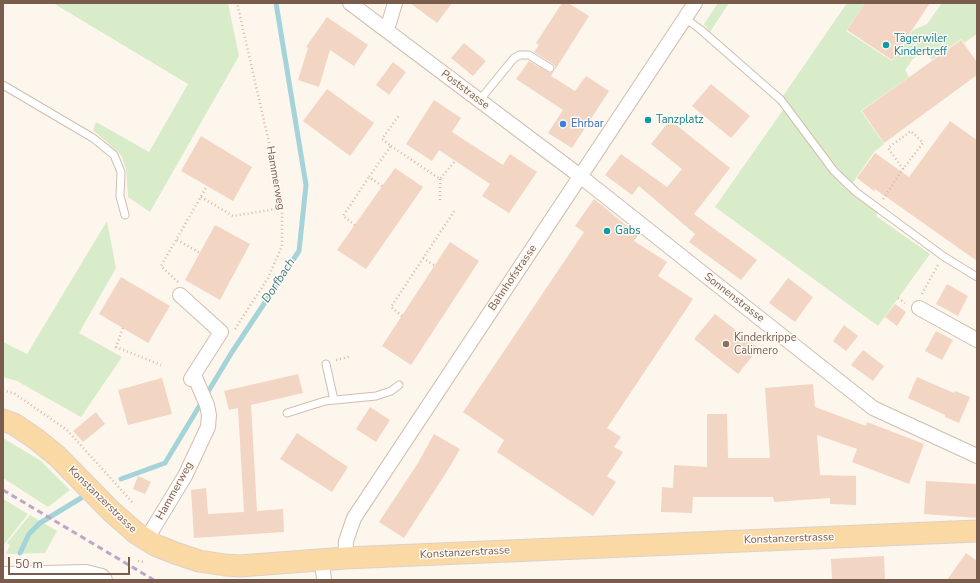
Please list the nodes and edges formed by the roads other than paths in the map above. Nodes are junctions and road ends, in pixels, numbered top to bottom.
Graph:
1 (350, 3) edge
2 (395, 3) edge
3 (695, 3) edge
4 (685, 18) junction
5 (385, 29) junction
6 (550, 68) dead end
7 (3, 85) edge
8 (479, 100) junction
9 (580, 176) junction
10 (125, 215) dead end
11 (977, 277) edge
12 (181, 291) road end
13 (917, 307) road end
14 (977, 340) edge
15 (326, 364) dead end
16 (399, 385) dead end
17 (334, 400) junction
18 (287, 413) dead end
19 (3, 420) edge
20 (977, 456) edge
21 (977, 532) edge
22 (146, 540) junction
23 (345, 558) junction
24 (323, 570) edge
25 (3, 574) edge
26 (105, 580) edge

1 - 5 street, Poststrasse
2 - 5 street
3 - 4 street, Bahnhofstrasse
4 - 9 street, Bahnhofstrasse
4 - 11 lane
5 - 8 street, Poststrasse
6 - 8 lane
7 - 10 lane
8 - 9 street, Poststrasse
9 - 20 street, Sonnenstrasse
9 - 23 street, Bahnhofstrasse
12 - 22 street, Hammerweg
13 - 14 street
15 - 17 lane
16 - 17 lane
17 - 18 lane
19 - 22 main road, Konstanzerstrasse
21 - 23 main road, Konstanzerstrasse
22 - 24 main road, Konstanzerstrasse
23 - 24 main road, Konstanzerstrasse
25 - 26 street

